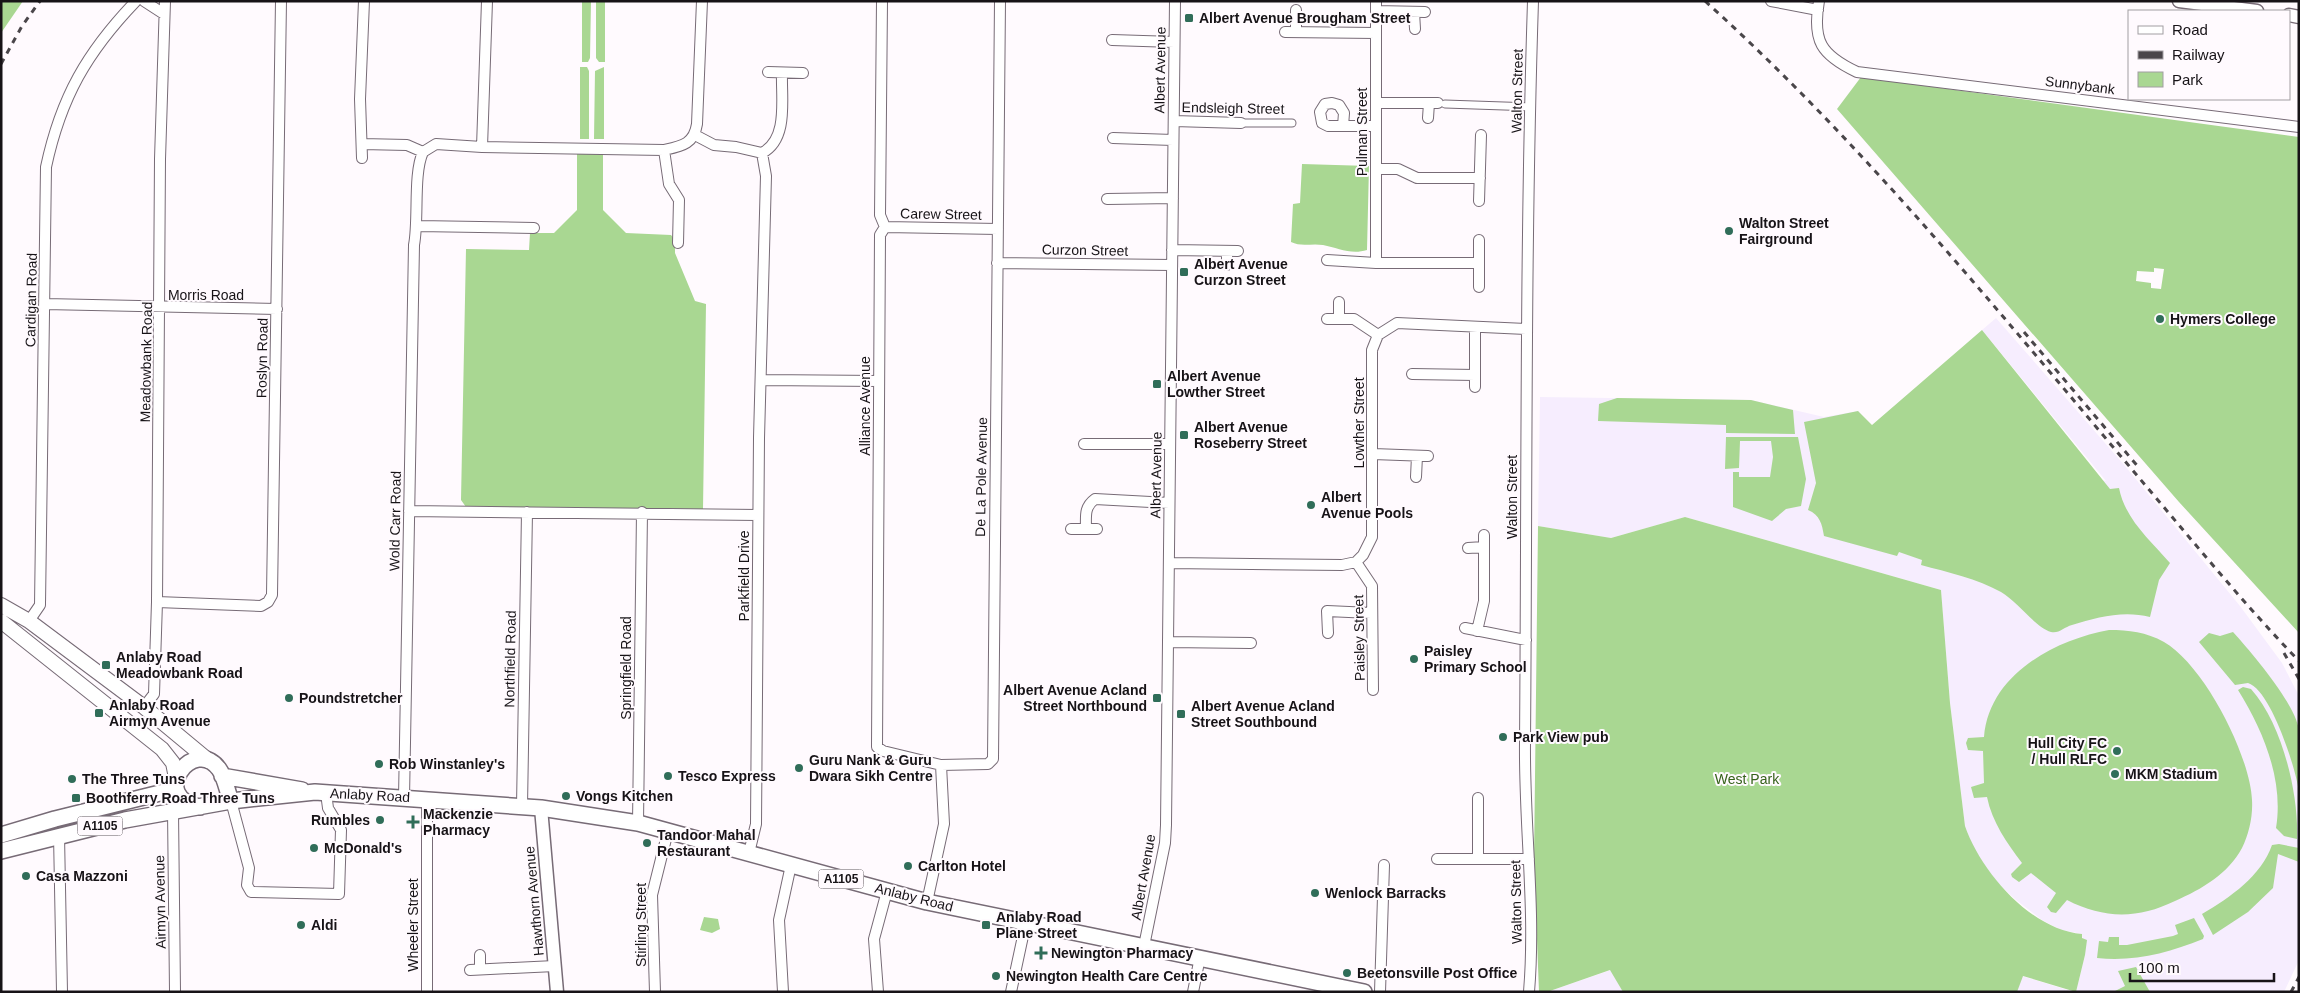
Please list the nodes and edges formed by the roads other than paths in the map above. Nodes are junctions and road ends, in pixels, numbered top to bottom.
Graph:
1 (136, 1) edge
2 (144, 1) edge
3 (165, 1) edge
4 (281, 1) edge
5 (364, 1) edge
6 (487, 1) edge
7 (702, 1) edge
8 (882, 1) edge
9 (1000, 1) edge
10 (1175, 1) edge
11 (1532, 1) edge
12 (1771, 1) edge
13 (2179, 1) edge
14 (1376, 6) edge
15 (1818, 6) edge
16 (1296, 10) dead end
17 (2249, 10) edge
18 (1414, 12) junction
19 (1426, 12) dead end
20 (164, 14) junction
21 (1415, 28) dead end
22 (1296, 31) junction
23 (1285, 32) dead end
24 (1376, 33) junction
25 (1112, 40) dead end
26 (1174, 42) junction
27 (768, 72) dead end
28 (782, 73) junction
29 (803, 73) dead end
30 (1376, 102) junction
31 (1437, 104) junction
32 (1531, 106) junction
33 (1428, 118) dead end
34 (1174, 122) junction
35 (1241, 123) joint
36 (1292, 123) dead end
37 (1343, 126) dead end
38 (1376, 126) junction
39 (2299, 127) edge
40 (695, 135) junction
41 (1481, 136) dead end
42 (1113, 138) dead end
43 (1173, 140) junction
44 (362, 144) junction
45 (482, 147) junction
46 (664, 150) junction
47 (423, 152) junction
48 (762, 153) junction
49 (362, 158) dead end
50 (1376, 169) junction
51 (1480, 178) junction
52 (1107, 198) dead end
53 (1173, 198) junction
54 (1480, 201) dead end
55 (418, 226) junction
56 (885, 227) junction
57 (534, 228) dead end
58 (998, 229) junction
59 (1479, 240) dead end
60 (678, 243) dead end
61 (1172, 250) junction
62 (1327, 260) dead end
63 (997, 263) junction
64 (1479, 263) junction
65 (1376, 264) junction
66 (1172, 265) junction
67 (1227, 265) dead end
68 (1479, 287) dead end
69 (1339, 302) dead end
70 (45, 304) junction
71 (161, 308) junction
72 (277, 309) junction
73 (1328, 319) dead end
74 (1339, 319) junction
75 (1475, 327) junction
76 (1526, 330) junction
77 (1378, 335) junction
78 (1412, 374) dead end
79 (1475, 375) junction
80 (762, 380) junction
81 (879, 381) junction
82 (1475, 387) dead end
83 (1084, 444) dead end
84 (1170, 444) junction
85 (1373, 454) junction
86 (1417, 456) junction
87 (1428, 456) dead end
88 (1416, 477) dead end
89 (1169, 503) junction
90 (409, 511) junction
91 (527, 512) junction
92 (642, 512) junction
93 (758, 515) junction
94 (1072, 529) dead end
95 (1484, 535) dead end
96 (1484, 547) junction
97 (1468, 548) dead end
98 (1356, 562) junction
99 (1168, 563) junction
100 (157, 602) junction
101 (1, 605) edge
102 (1371, 613) junction
103 (1, 621) edge
104 (29, 621) junction
105 (1465, 628) dead end
106 (1477, 631) junction
107 (1328, 632) dead end
108 (1526, 640) junction
109 (1168, 642) junction
110 (1251, 643) dead end
111 (1373, 690) dead end
112 (144, 707) junction
113 (209, 761) junction
114 (941, 764) junction
115 (222, 776) junction
116 (176, 783) junction
117 (321, 793) junction
118 (404, 798) junction
119 (426, 798) junction
120 (1478, 798) dead end
121 (231, 801) junction
122 (205, 806) junction
123 (522, 806) junction
124 (541, 808) junction
125 (173, 811) junction
126 (638, 823) junction
127 (668, 831) junction
128 (1, 835) edge
129 (59, 835) junction
130 (1, 851) edge
131 (749, 852) junction
132 (1478, 858) junction
133 (1437, 859) dead end
134 (1529, 859) junction
135 (791, 865) junction
136 (1384, 865) dead end
137 (887, 891) junction
138 (927, 902) junction
139 (1026, 922) junction
140 (1144, 946) junction
141 (480, 955) dead end
142 (1200, 957) junction
143 (555, 966) junction
144 (1308, 986) edge
145 (62, 992) edge
146 (175, 992) edge
147 (427, 992) edge
148 (557, 992) edge
149 (656, 992) edge
150 (784, 992) edge
151 (878, 992) edge
152 (1011, 992) edge
153 (1193, 992) edge
154 (1364, 992) edge
155 (1380, 992) edge
156 (1529, 992) edge

1 - 70 street, Cardigan Road
2 - 20 street
3 - 20 street, Meadowbank Road
4 - 72 street, Roslyn Road
5 - 44 street
6 - 45 street
7 - 40 street
8 - 56 street, Alliance Avenue
9 - 58 street, De La Pole Avenue
10 - 26 street, Albert Avenue
11 - 32 street, Walton Street
12 - 15 street
13 - 17 street
14 - 18 street
14 - 24 street, Pulman Street
15 - 39 street, Sunnybank
16 - 22 street
18 - 19 street
18 - 21 street
20 - 71 street, Meadowbank Road
22 - 23 street
22 - 24 street
24 - 30 street, Pulman Street
25 - 26 street
26 - 34 street, Albert Avenue
27 - 28 street
28 - 29 street
28 - 48 street
30 - 31 street
30 - 38 street, Pulman Street
31 - 32 street
31 - 33 street
32 - 76 street, Walton Street
34 - 35 street, Endsleigh Street
34 - 43 street, Albert Avenue
35 - 36 street, Endsleigh Street
37 - 38 street
38 - 50 street, Pulman Street
40 - 46 street
40 - 48 street
41 - 51 street
42 - 43 street
43 - 53 street, Albert Avenue
44 - 47 street
44 - 49 street
45 - 46 street
45 - 47 street
46 - 60 street
47 - 55 street, Wold Carr Road
48 - 80 street, Parkfield Drive
50 - 51 street
50 - 65 street, Pulman Street
51 - 54 street
52 - 53 street
53 - 61 street, Albert Avenue
55 - 57 street
55 - 90 street, Wold Carr Road
56 - 58 street, Carew Street
56 - 81 street, Alliance Avenue
58 - 63 street, De La Pole Avenue
59 - 64 street
61 - 66 street, Albert Avenue
61 - 67 street
62 - 65 street
63 - 66 street, Curzon Street
63 - 114 street, De La Pole Avenue
64 - 65 street
64 - 68 street
66 - 84 street, Albert Avenue
69 - 74 street
70 - 71 street, Morris Road
70 - 104 street, Cardigan Road
71 - 72 street, Morris Road
71 - 100 street, Meadowbank Road
72 - 100 street, Roslyn Road
73 - 74 street
74 - 77 street
75 - 76 street
75 - 77 street
75 - 79 street
76 - 108 street, Walton Street
77 - 85 street, Lowther Street
78 - 79 street
79 - 82 street
80 - 81 street
80 - 93 street, Parkfield Drive
81 - 114 street, Alliance Avenue
83 - 84 street
84 - 89 street, Albert Avenue
85 - 86 street
85 - 98 street, Lowther Street
86 - 87 street
86 - 88 street
89 - 94 street
89 - 99 street, Albert Avenue
90 - 91 street
90 - 118 street, Wold Carr Road
91 - 92 street
91 - 123 street, Northfield Road
92 - 93 street
92 - 126 street, Springfield Road
93 - 131 street, Parkfield Drive
95 - 96 street
96 - 97 street
96 - 106 street
98 - 99 street
98 - 102 street, Paisley Street
99 - 109 street, Albert Avenue
100 - 112 street, Meadowbank Road
101 - 104 main road
102 - 107 street
102 - 111 street, Paisley Street
103 - 116 main road
104 - 112 main road
105 - 106 street
106 - 108 street
108 - 134 street, Walton Street
109 - 110 street
109 - 140 street, Albert Avenue
112 - 113 main road
113 - 115 main road
113 - 116 main road
114 - 138 street
115 - 117 main road, Anlaby Road / A1105
115 - 121 main road
115 - 122 main road
116 - 122 main road
116 - 128 main road, A1105
117 - 118 main road, Anlaby Road / A1105
117 - 121 main road, Anlaby Road / A1105
117 - 121 street
118 - 119 main road, Anlaby Road / A1105
119 - 123 main road, Anlaby Road / A1105
119 - 147 street, Wheeler Street
120 - 132 street
121 - 122 main road, A1105
122 - 125 main road, A1105
123 - 124 main road, Anlaby Road / A1105
124 - 126 main road, Anlaby Road / A1105
124 - 143 street, Hawthorn Avenue
125 - 129 main road, A1105
125 - 146 street, Airmyn Avenue
126 - 127 main road, Anlaby Road / A1105
127 - 131 main road, Anlaby Road / A1105
127 - 149 street, Stirling Street
129 - 130 main road, A1105
129 - 145 street
131 - 135 main road, Anlaby Road / A1105
132 - 133 street
132 - 134 street
134 - 156 street, Walton Street
135 - 137 main road, Anlaby Road / A1105
135 - 150 street
136 - 155 street
137 - 138 main road, Anlaby Road / A1105
137 - 151 street
138 - 139 main road, Anlaby Road / A1105
139 - 140 main road, Anlaby Road / A1105
139 - 152 street
140 - 142 main road, Anlaby Road / A1105
141 - 143 street
142 - 144 main road, Anlaby Road / A1105
142 - 153 street
143 - 148 street, Hawthorn Avenue
144 - 154 main road, Anlaby Road / A1105

